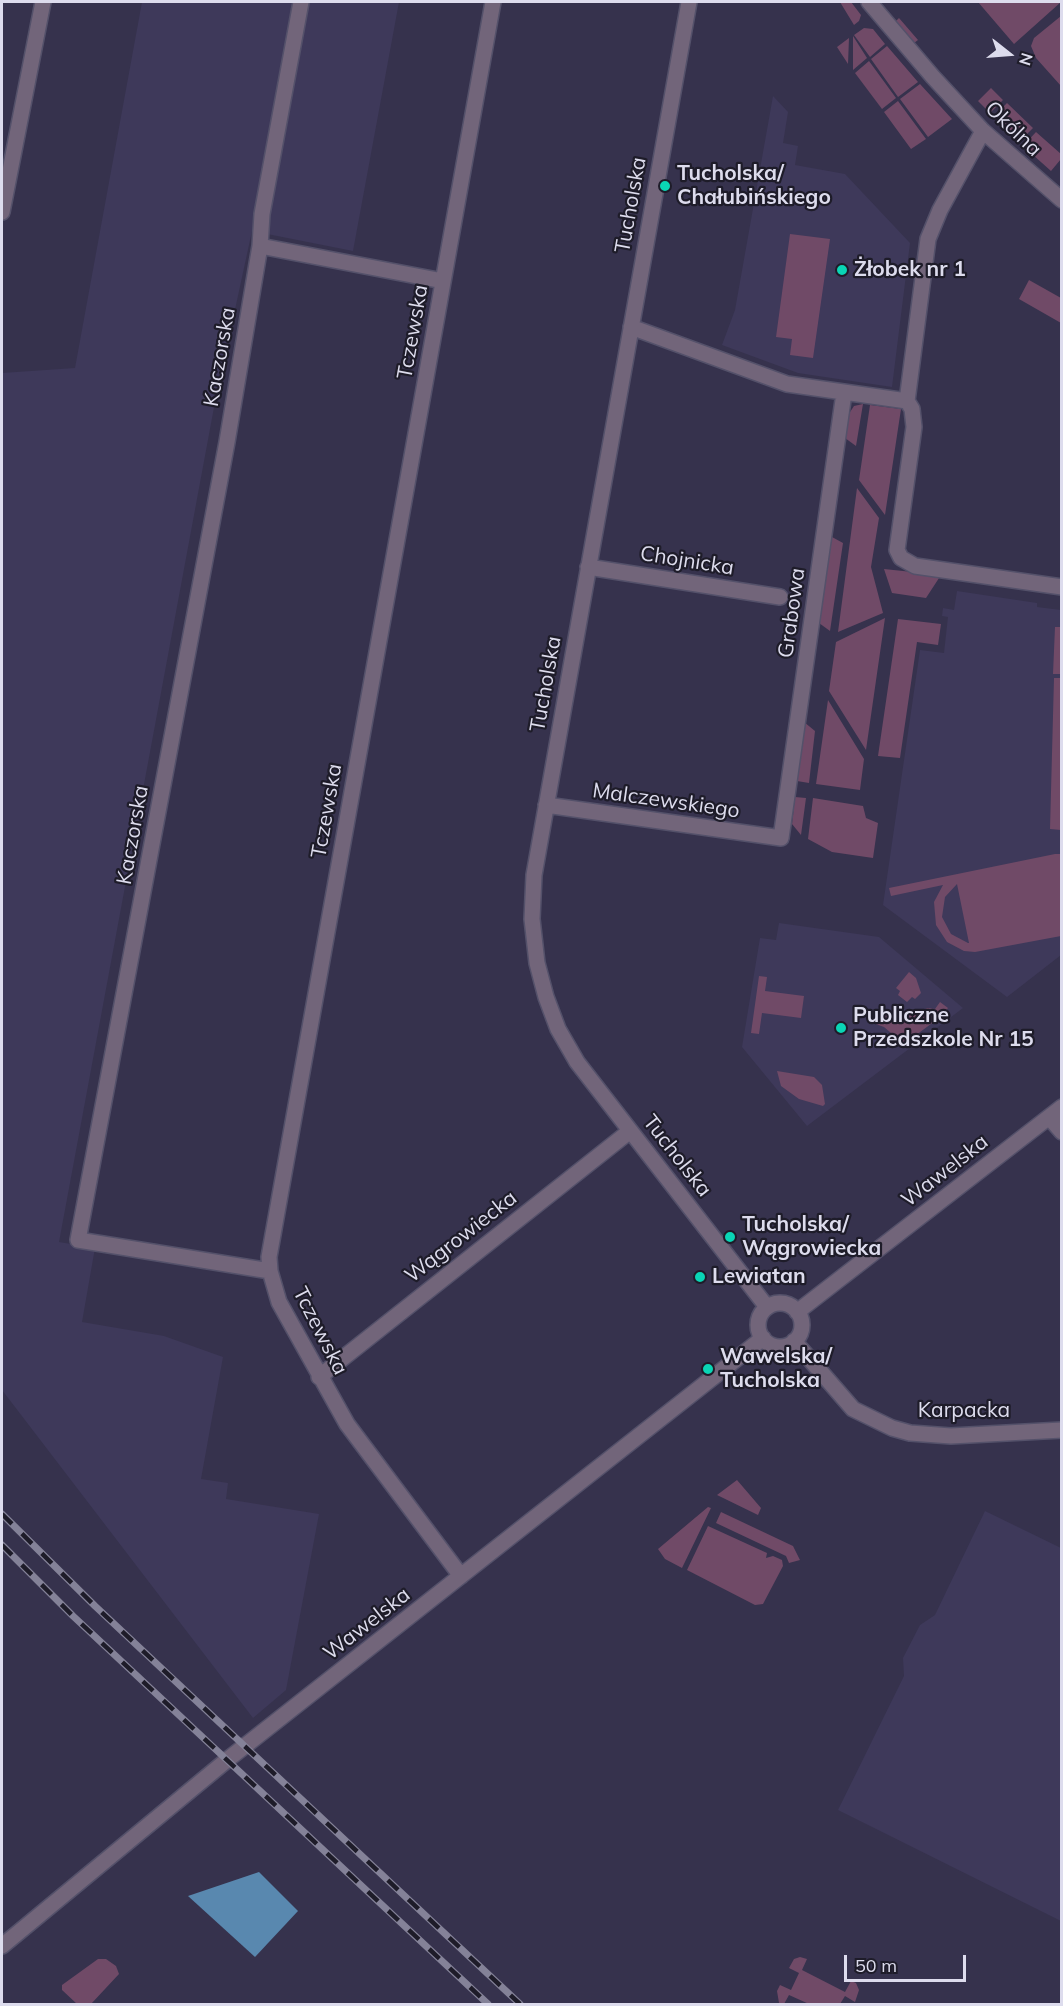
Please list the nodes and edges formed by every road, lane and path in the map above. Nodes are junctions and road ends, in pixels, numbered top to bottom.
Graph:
1 (43, 2) edge
2 (301, 2) edge
3 (493, 2) edge
4 (689, 2) edge
5 (869, 2) edge
6 (983, 130) junction
7 (1062, 200) edge
8 (2, 212) edge
9 (260, 246) junction
10 (444, 281) junction
11 (631, 327) junction
12 (844, 393) junction
13 (907, 401) junction
14 (588, 567) junction
15 (1062, 587) edge
16 (780, 597) dead end
17 (546, 805) junction
18 (781, 838) joint
19 (1055, 1112) edge
20 (630, 1131) junction
21 (1062, 1132) edge
22 (270, 1271) junction
23 (767, 1307) junction
24 (797, 1312) junction
25 (763, 1338) junction
26 (794, 1341) junction
27 (319, 1377) junction
28 (1062, 1430) edge
29 (461, 1576) junction
30 (2, 1946) edge

1 - 8 street
2 - 9 street, Kaczorska
3 - 10 street, Tczewska
4 - 11 street, Tucholska
5 - 6 street, Okólna
6 - 7 street, Okólna
6 - 13 street
9 - 10 street
9 - 22 street, Kaczorska
10 - 22 street, Tczewska
11 - 12 street
11 - 14 street, Tucholska
12 - 13 street
12 - 18 street, Grabowa
13 - 15 street
14 - 16 street, Chojnicka
14 - 17 street, Tucholska
17 - 18 street, Malczewskiego
17 - 20 street, Tucholska
19 - 21 street
19 - 24 street, Wawelska
20 - 23 street, Tucholska
20 - 27 street, Wągrowiecka
22 - 27 street, Tczewska
23 - 24 street
23 - 25 street
24 - 26 street
25 - 26 street
25 - 29 street, Wawelska
26 - 28 street, Karpacka
27 - 29 street, Tczewska
29 - 30 street, Wawelska

